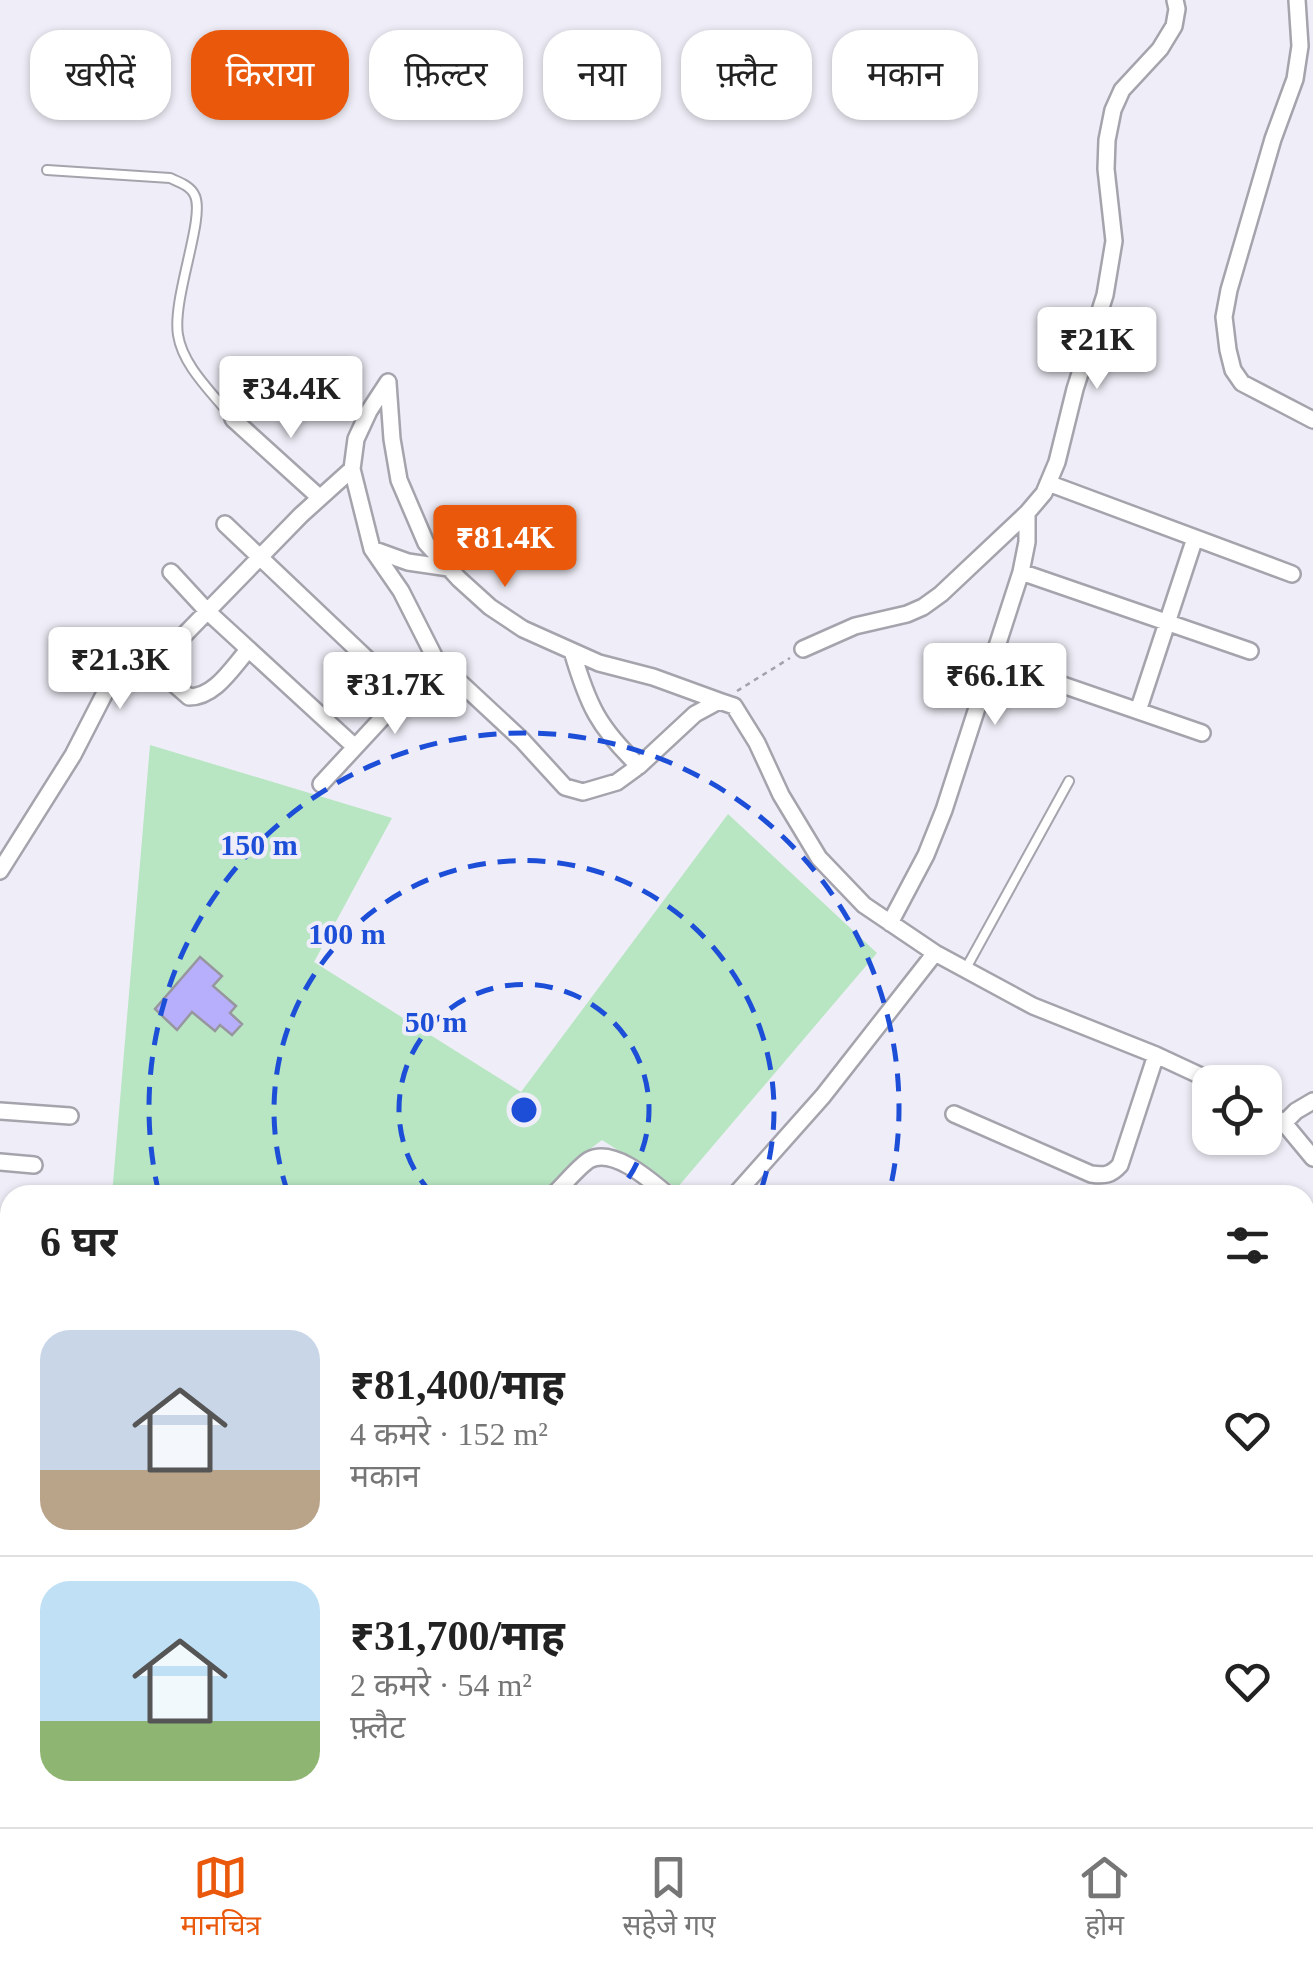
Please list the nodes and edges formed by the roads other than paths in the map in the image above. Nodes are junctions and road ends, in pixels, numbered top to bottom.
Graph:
1 (1175, 0) edge
2 (1297, 0) edge
3 (47, 170) dead end
4 (233, 419) joint
5 (1313, 420) edge
6 (352, 470) junction
7 (1048, 483) junction
8 (319, 497) junction
9 (1027, 513) junction
10 (225, 524) dead end
11 (1195, 538) junction
12 (372, 549) junction
13 (260, 556) junction
14 (448, 568) junction
15 (171, 572) dead end
16 (1021, 572) junction
17 (1292, 574) dead end
18 (207, 611) junction
19 (1168, 621) junction
20 (804, 649) road end
21 (248, 650) junction
22 (1250, 651) dead end
23 (572, 652) junction
24 (436, 660) junction
25 (993, 661) junction
26 (154, 666) junction
27 (404, 694) junction
28 (719, 701) junction
29 (1138, 711) junction
30 (1202, 733) dead end
31 (355, 747) junction
32 (639, 766) junction
33 (1069, 780) dead end
34 (321, 784) dead end
35 (0, 871) edge
36 (890, 923) junction
37 (936, 953) junction
38 (965, 970) junction
39 (1156, 1055) junction
40 (1192, 1072) edge
41 (1313, 1101) edge
42 (0, 1112) edge
43 (954, 1114) dead end
44 (70, 1116) dead end
45 (1284, 1123) joint
46 (1313, 1158) edge
47 (0, 1162) edge
48 (34, 1165) dead end
49 (564, 1185) edge
50 (656, 1185) edge
51 (744, 1185) edge

1 - 7 street
2 - 5 street
3 - 4 lane
4 - 8 street
6 - 8 street
6 - 12 street
6 - 14 street
7 - 9 street
7 - 11 street
8 - 13 street
9 - 16 street
9 - 20 street
10 - 13 street
11 - 17 street
11 - 19 street
12 - 14 street
12 - 24 street
13 - 18 street
13 - 27 street
14 - 23 street
15 - 18 street
16 - 19 street
16 - 25 street
18 - 21 street
18 - 26 street
19 - 22 street
19 - 29 street
21 - 26 street
21 - 31 street
23 - 28 street
23 - 32 street
24 - 27 street
24 - 32 street
25 - 29 street
25 - 36 street
26 - 35 street
27 - 31 street
28 - 32 street
28 - 36 street
29 - 30 street
31 - 34 street
33 - 38 lane
36 - 37 street
37 - 38 street
37 - 51 street
38 - 39 street
39 - 40 street
39 - 43 street
41 - 45 street
42 - 44 street
45 - 46 street
47 - 48 street
49 - 50 street

